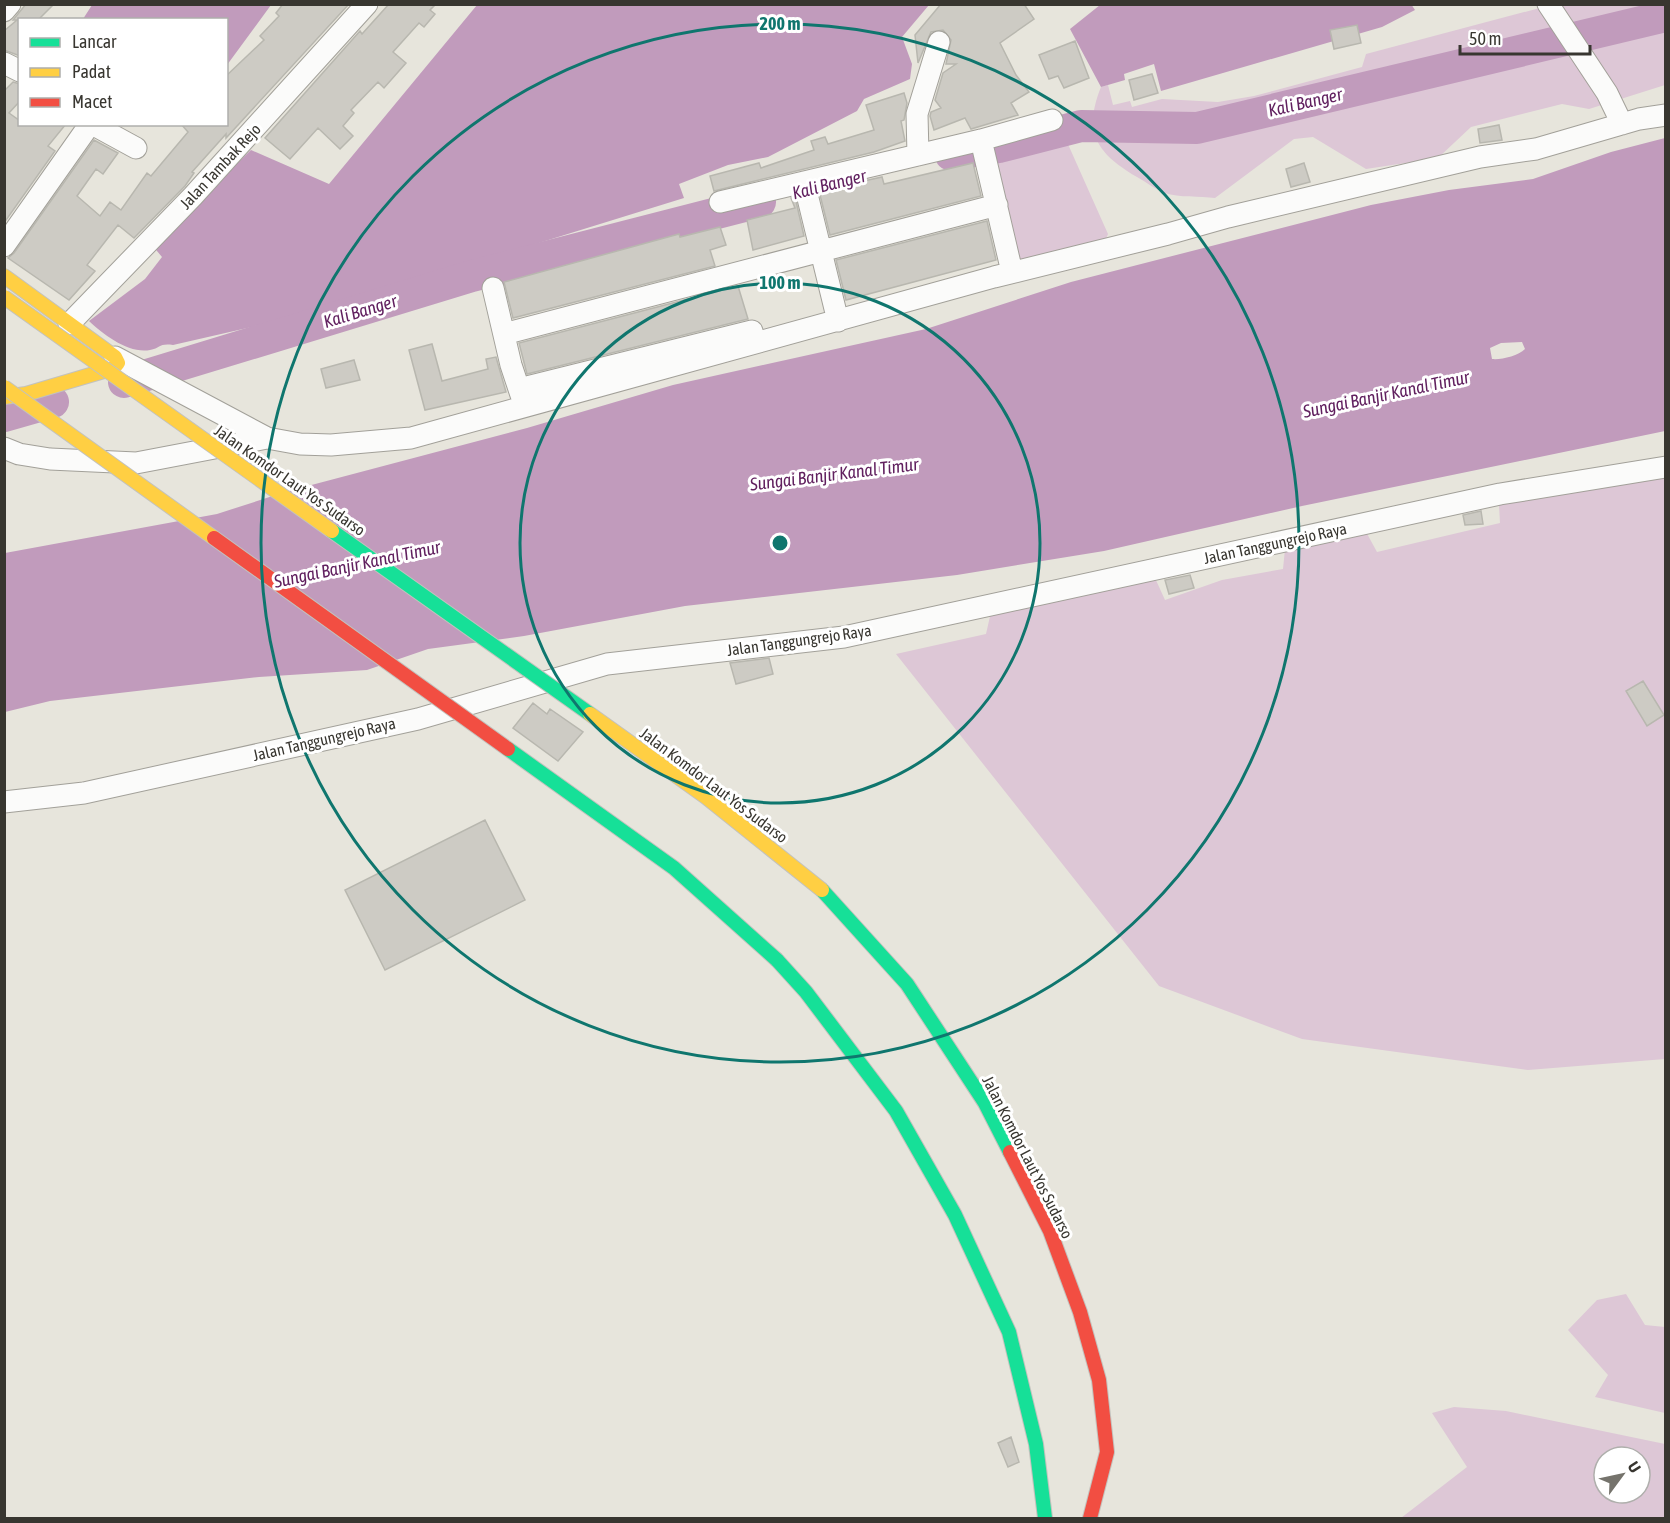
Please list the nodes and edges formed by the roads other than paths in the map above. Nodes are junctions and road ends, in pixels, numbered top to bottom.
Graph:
1 (367, 4) edge
2 (1548, 4) edge
3 (939, 42) dead end
4 (4, 63) edge
5 (18, 70) edge
6 (1665, 115) edge
7 (1052, 120) dead end
8 (1622, 124) junction
9 (90, 126) edge
10 (95, 126) edge
11 (981, 140) junction
12 (136, 148) dead end
13 (918, 155) junction
14 (804, 182) junction
15 (720, 202) dead end
16 (997, 206) junction
17 (4, 246) edge
18 (820, 252) junction
19 (1011, 267) junction
20 (4, 276) edge
21 (493, 288) dead end
22 (4, 297) edge
23 (837, 316) junction
24 (69, 324) junction
25 (504, 334) junction
26 (116, 357) junction
27 (4, 387) edge
28 (4, 397) edge
29 (522, 398) junction
30 (267, 438) junction
31 (4, 448) edge
32 (1665, 467) edge
33 (4, 802) edge
34 (1045, 1518) edge
35 (1090, 1518) edge

1 - 24 street, Jalan Tambak Rejo
2 - 8 street
3 - 13 street
4 - 5 street
6 - 8 street
7 - 11 street
8 - 19 street
9 - 17 street
10 - 12 street
11 - 13 street
11 - 16 street
13 - 14 street
14 - 15 street
14 - 18 street
16 - 18 street
16 - 19 street
18 - 23 street
18 - 25 street
19 - 23 street
20 - 24 highway
21 - 25 street
22 - 35 highway, Jalan Komdor Laut Yos Sudarso, bridge
23 - 29 street
24 - 26 highway
25 - 29 street
26 - 28 highway
26 - 30 street
27 - 34 highway, bridge
29 - 30 street
30 - 31 street
32 - 33 street, Jalan Tanggungrejo Raya

